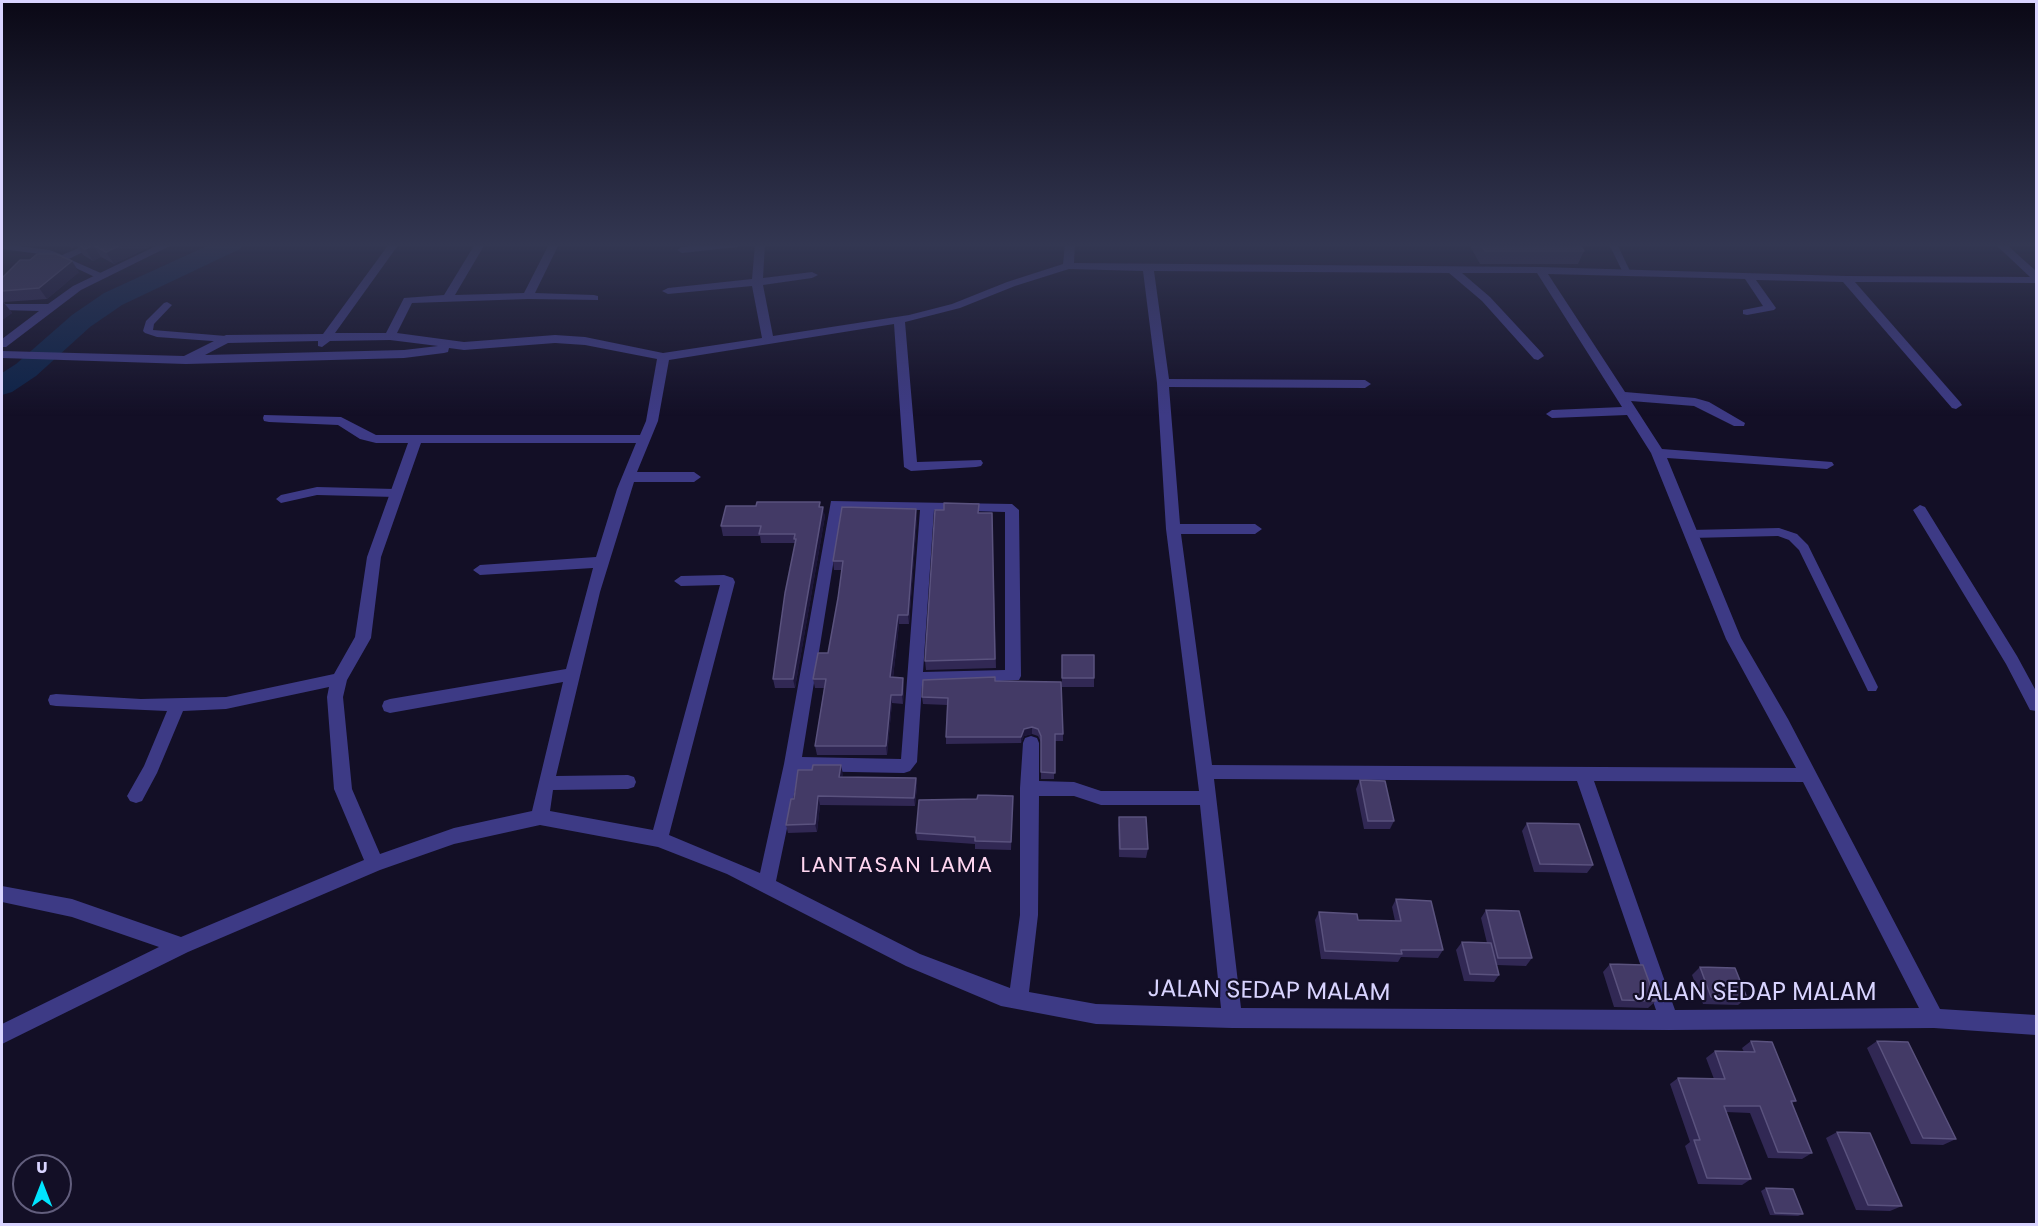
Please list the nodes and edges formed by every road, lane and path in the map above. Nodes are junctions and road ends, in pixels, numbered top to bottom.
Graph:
1 (60, 301) edge
2 (352, 301) edge
3 (407, 301) edge
4 (761, 301) edge
5 (968, 301) edge
6 (1152, 301) edge
7 (1488, 301) edge
8 (1560, 301) edge
9 (1765, 301) edge
10 (1865, 301) edge
11 (166, 305) dead end
12 (2, 307) edge
13 (51, 308) junction
14 (1747, 312) dead end
15 (899, 319) junction
16 (327, 336) junction
17 (390, 336) junction
18 (226, 339) junction
19 (768, 340) junction
20 (2, 344) edge
21 (464, 346) junction
22 (2, 355) edge
23 (1538, 356) dead end
24 (310, 357) junction
25 (663, 357) junction
26 (186, 360) junction
27 (1163, 383) junction
28 (1365, 384) dead end
29 (1622, 396) junction
30 (1956, 405) dead end
31 (1631, 411) junction
32 (1552, 414) dead end
33 (269, 418) dead end
34 (1739, 423) dead end
35 (416, 439) junction
36 (645, 439) junction
37 (1658, 453) junction
38 (976, 463) dead end
39 (1827, 465) dead end
40 (629, 477) junction
41 (694, 477) dead end
42 (395, 493) junction
43 (282, 499) dead end
44 (927, 506) junction
45 (1920, 510) dead end
46 (1173, 529) junction
47 (1255, 530) dead end
48 (1690, 534) junction
49 (602, 562) junction
50 (480, 570) dead end
51 (681, 581) dead end
52 (574, 674) junction
53 (915, 678) junction
54 (339, 679) junction
55 (1872, 687) dead end
56 (56, 700) dead end
57 (178, 703) junction
58 (2037, 705) edge
59 (390, 706) dead end
60 (1031, 743) dead end
61 (792, 764) junction
62 (1205, 772) junction
63 (1583, 775) junction
64 (1808, 775) junction
65 (628, 782) dead end
66 (546, 783) junction
67 (1029, 788) junction
68 (136, 796) dead end
69 (1207, 798) junction
70 (540, 817) junction
71 (659, 839) junction
72 (375, 864) junction
73 (766, 885) junction
74 (2, 894) edge
75 (181, 946) junction
76 (1018, 1000) junction
77 (1232, 1018) junction
78 (1934, 1018) junction
79 (1669, 1020) junction
80 (2037, 1025) edge
81 (2, 1034) edge

1 - 13 street
2 - 16 street
3 - 17 street
4 - 19 street
5 - 15 street
6 - 27 street
7 - 23 street
8 - 29 street
9 - 14 street
10 - 30 street
11 - 18 lane
12 - 13 street
13 - 20 street
15 - 19 street
15 - 38 street
16 - 17 street
16 - 18 street
16 - 24 street
17 - 21 street
18 - 26 street
19 - 25 street
21 - 24 street
21 - 25 street
22 - 26 street
24 - 26 street
25 - 36 street
27 - 28 street
27 - 46 street
29 - 31 street
29 - 34 street
31 - 32 street
31 - 37 street
33 - 35 street
35 - 36 street
35 - 42 street
36 - 40 street
37 - 39 street
37 - 48 street
40 - 41 street
40 - 49 street
42 - 43 lane
42 - 54 street
44 - 53 street
44 - 53 street
44 - 61 street
45 - 58 street
46 - 47 street
46 - 62 street
48 - 55 lane
48 - 64 street
49 - 50 street
49 - 52 street
51 - 71 street
52 - 59 street
52 - 66 street
53 - 61 street
54 - 57 street
54 - 72 street
56 - 57 street
57 - 68 street
60 - 67 street
61 - 73 street
62 - 63 street
62 - 69 street
63 - 64 street
63 - 79 street
64 - 78 street
65 - 66 street
66 - 70 street
67 - 69 street
67 - 76 street
69 - 77 street
70 - 71 street, JALAN SEDAP MALAM
70 - 72 street
71 - 73 street, JALAN SEDAP MALAM
72 - 75 street
73 - 76 street, JALAN SEDAP MALAM
74 - 75 street
75 - 81 street
76 - 77 street, JALAN SEDAP MALAM
77 - 79 street, JALAN SEDAP MALAM
78 - 79 street, JALAN SEDAP MALAM
78 - 80 street, JALAN SEDAP MALAM

